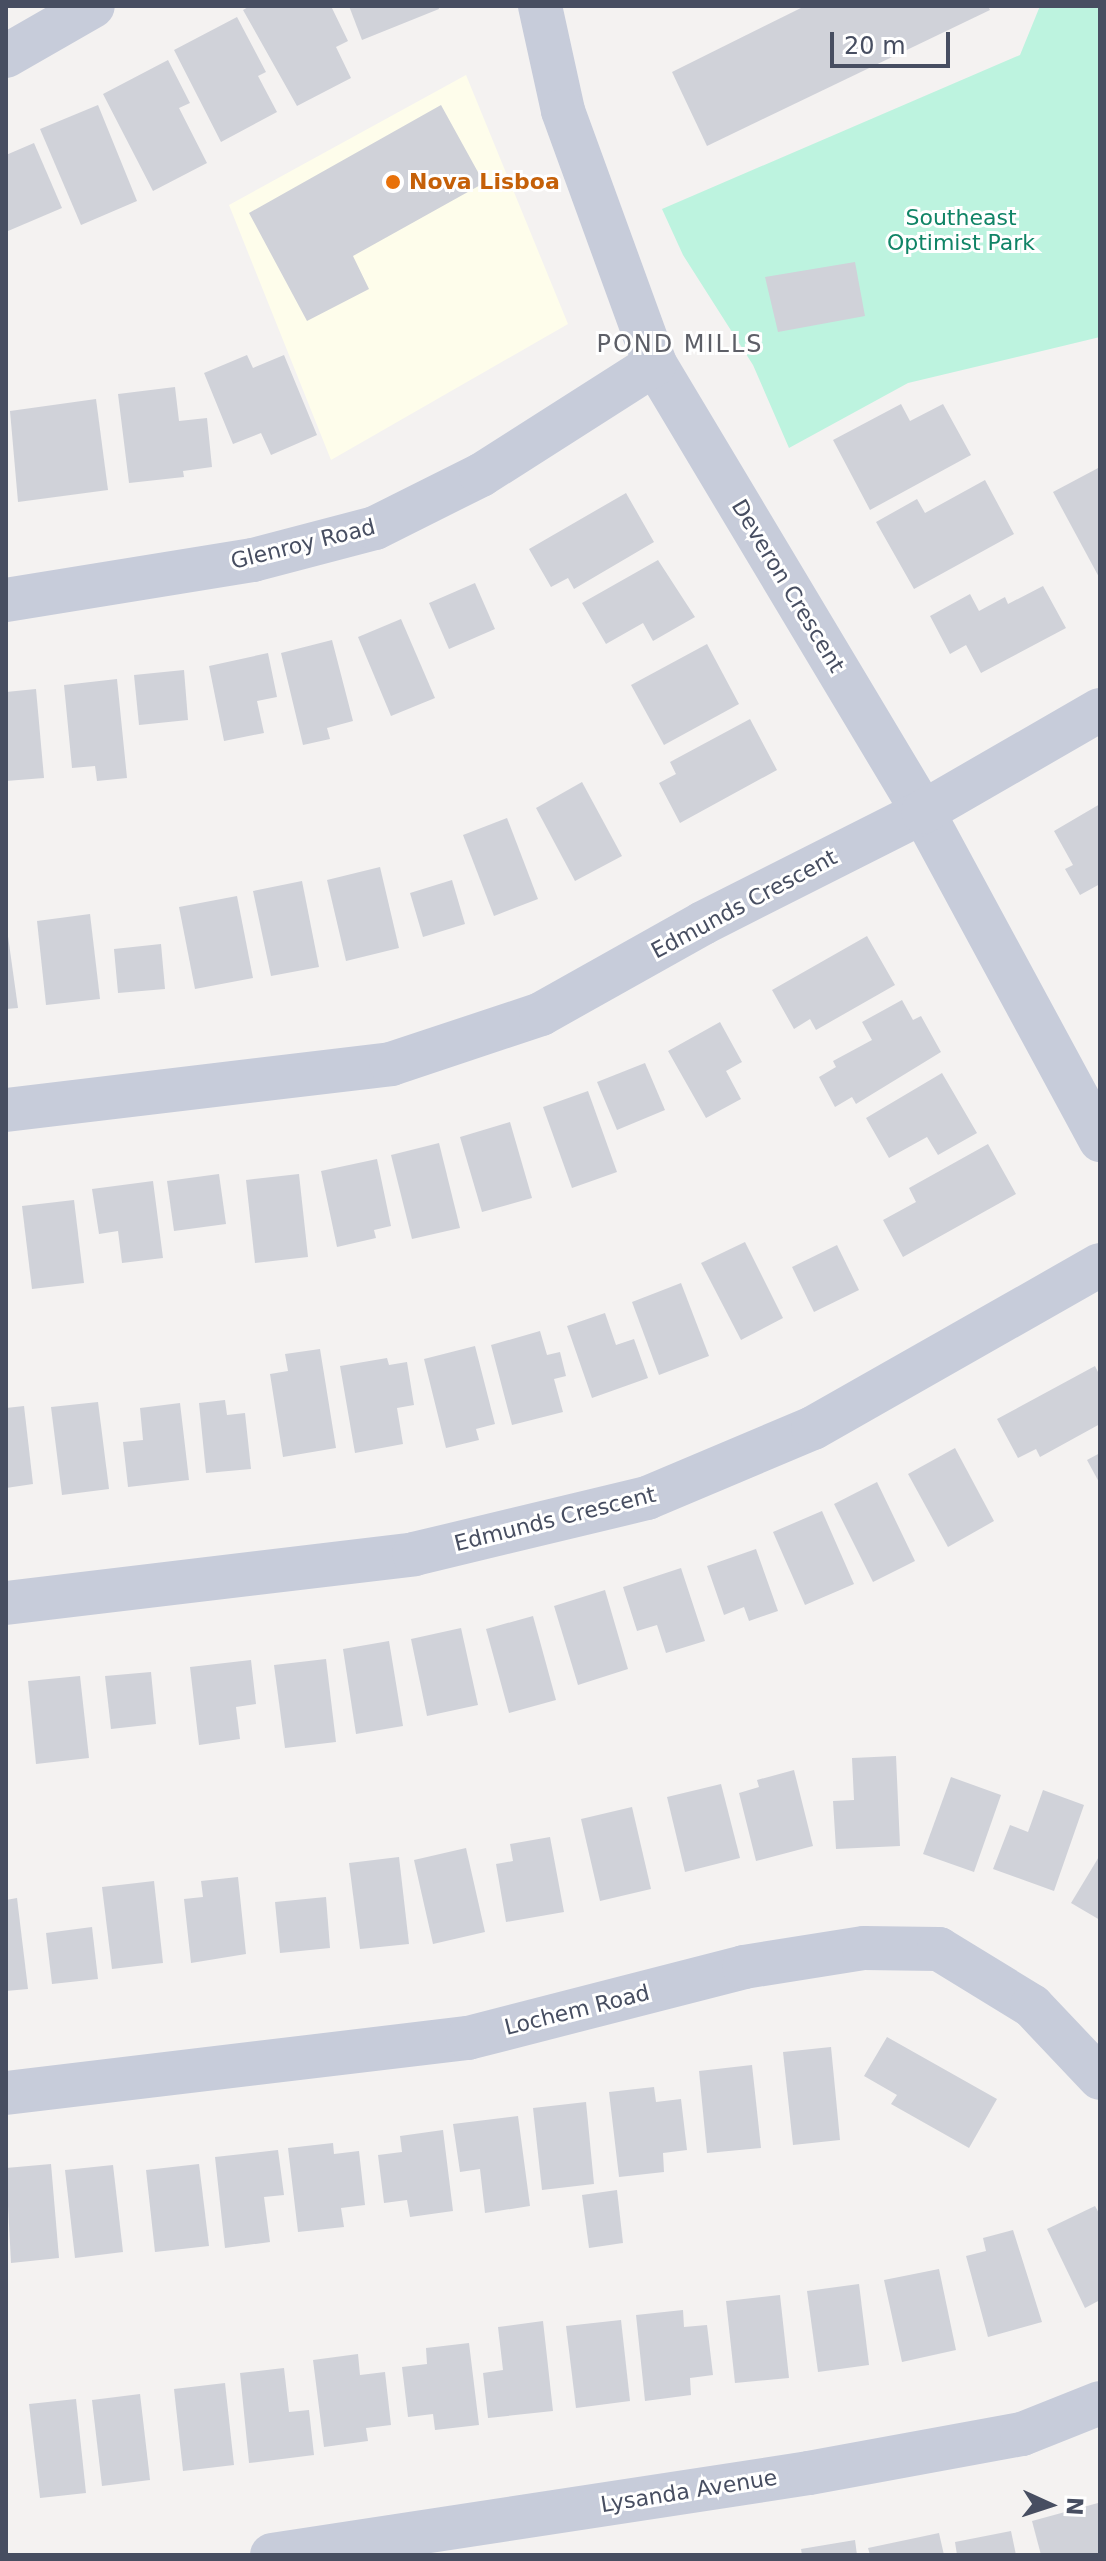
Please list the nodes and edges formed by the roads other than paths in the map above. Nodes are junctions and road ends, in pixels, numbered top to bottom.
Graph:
1 (93, 6) edge
2 (540, 6) edge
3 (6, 56) edge
4 (655, 364) junction
5 (6, 600) edge
6 (1100, 710) edge
7 (923, 812) junction
8 (6, 1110) edge
9 (1100, 1140) edge
10 (1100, 1265) edge
11 (6, 1603) edge
12 (1100, 2078) edge
13 (6, 2093) edge
14 (1100, 2403) edge
15 (272, 2555) edge

1 - 3 street
2 - 4 street, Deveron Crescent
4 - 5 street, Glenroy Road
4 - 7 street, Deveron Crescent
6 - 7 street, Edmunds Crescent
7 - 8 street, Edmunds Crescent
7 - 9 street, Deveron Crescent
10 - 11 street, Edmunds Crescent
12 - 13 street, Lochem Road
14 - 15 street, Lysanda Avenue

